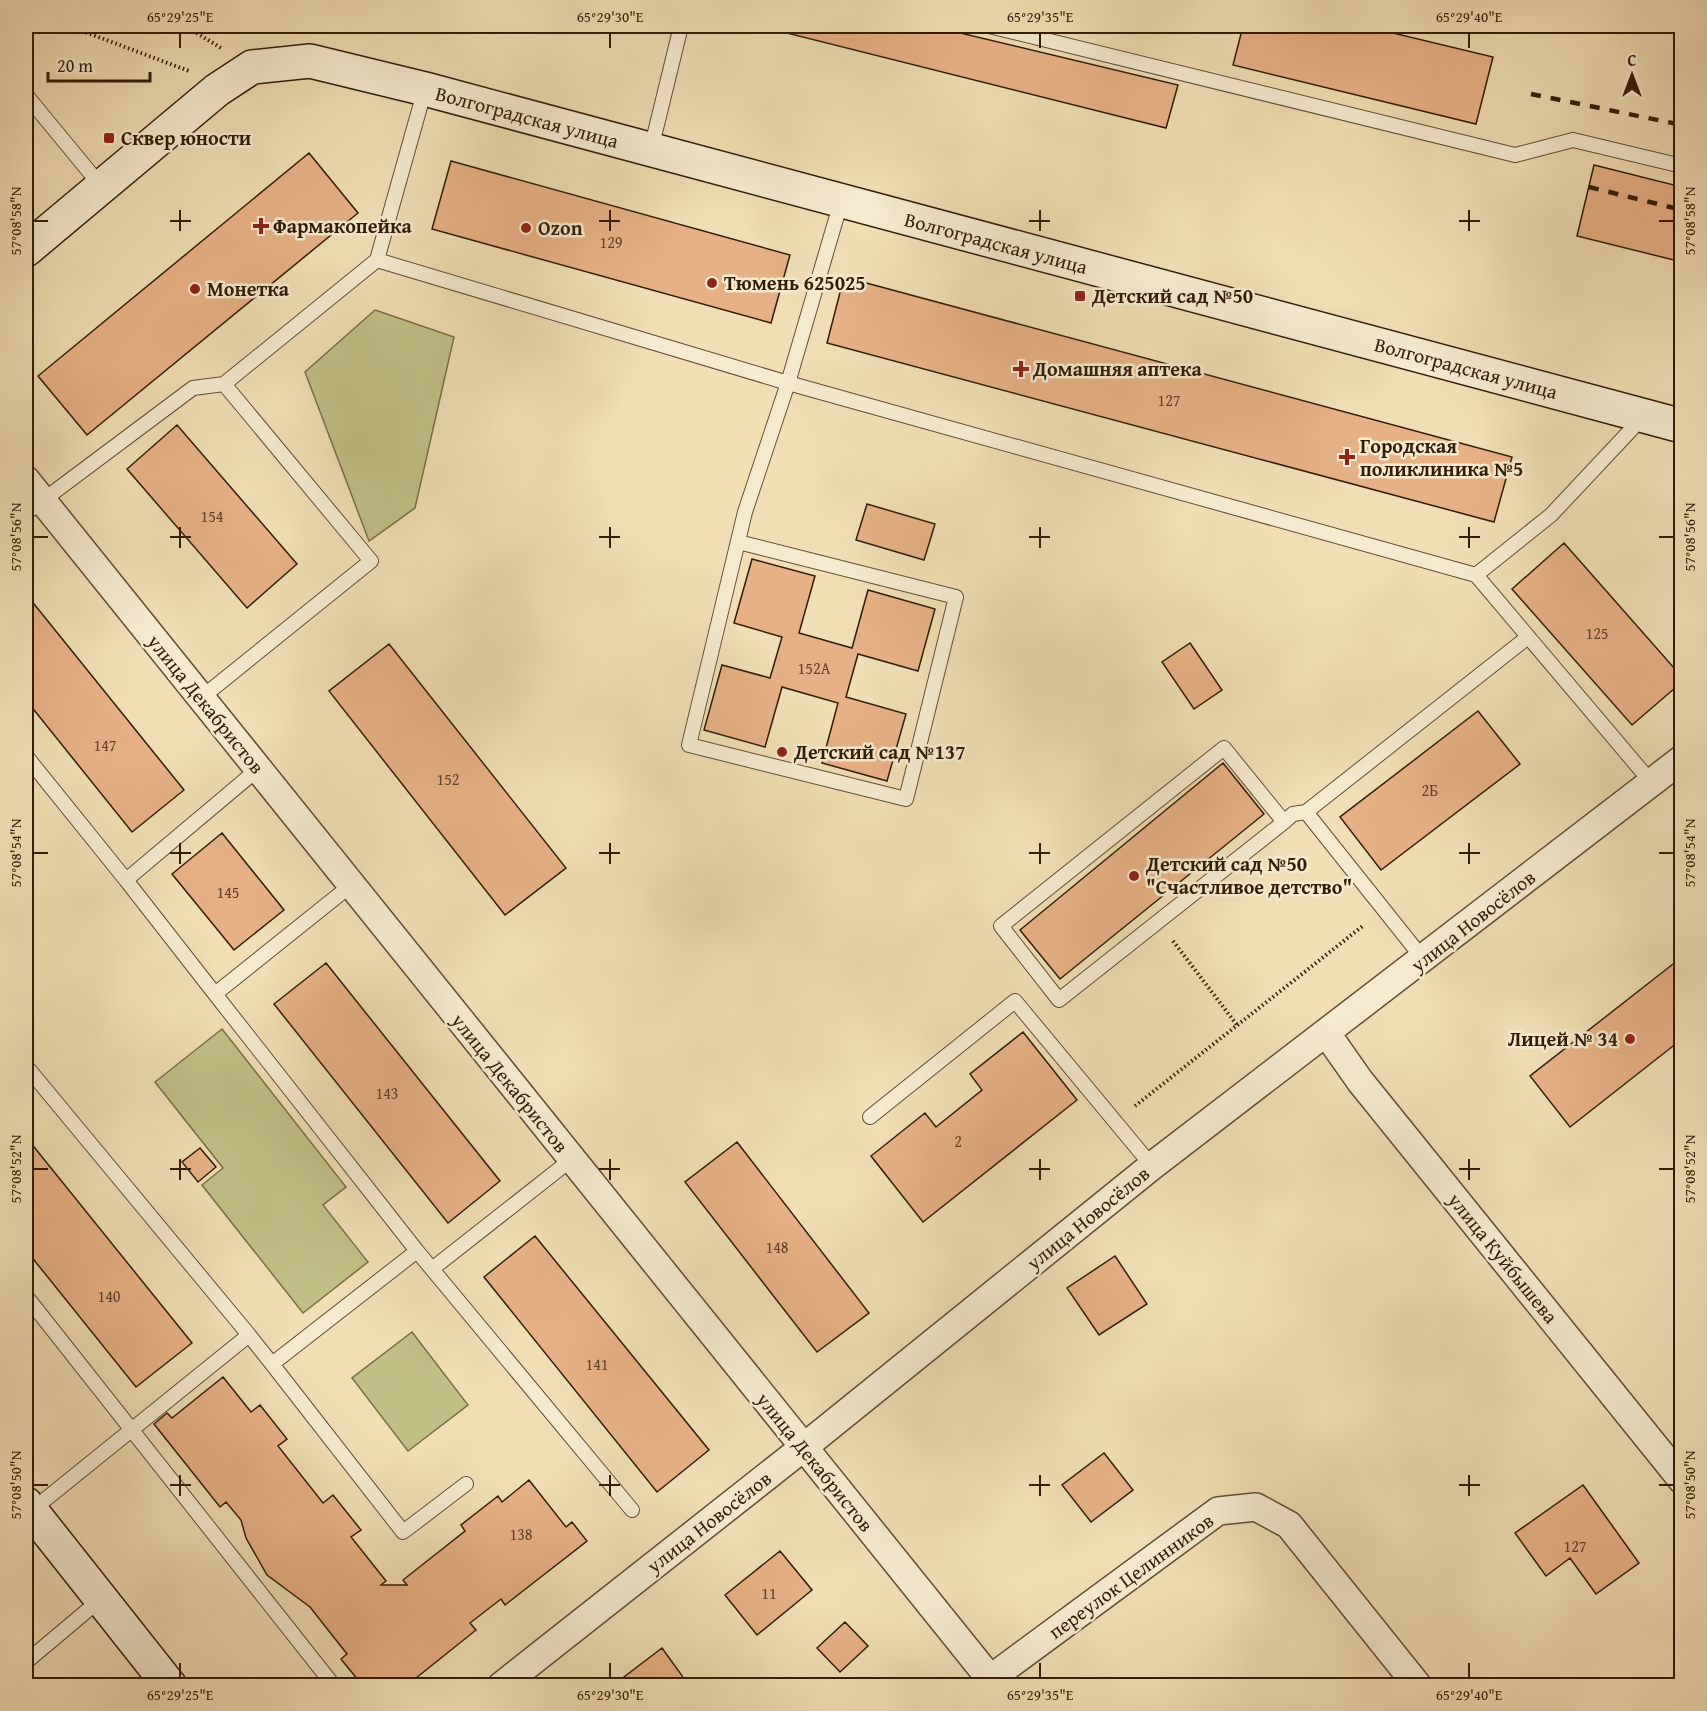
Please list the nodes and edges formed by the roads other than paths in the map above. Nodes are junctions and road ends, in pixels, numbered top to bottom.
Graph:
1 (681, 26) edge
2 (989, 26) edge
3 (425, 89) junction
4 (26, 95) edge
5 (651, 151) junction
6 (1682, 166) edge
7 (101, 186) junction
8 (841, 202) junction
9 (26, 250) edge
10 (376, 260) junction
11 (788, 383) junction
12 (224, 384) junction
13 (1644, 416) junction
14 (1682, 426) edge
15 (31, 498) edge
16 (738, 542) junction
17 (1476, 574) junction
18 (1528, 637) junction
19 (201, 698) junction
20 (26, 756) edge
21 (1682, 759) edge
22 (258, 769) junction
23 (1651, 782) junction
24 (1306, 812) junction
25 (1284, 822) junction
26 (126, 880) junction
27 (350, 886) junction
28 (1424, 960) junction
29 (215, 994) junction
30 (1327, 1034) junction
31 (26, 1066) edge
32 (870, 1117) dead end
33 (572, 1159) junction
34 (1152, 1166) junction
35 (417, 1251) junction
36 (432, 1269) junction
37 (26, 1296) edge
38 (249, 1335) junction
39 (272, 1364) junction
40 (133, 1429) junction
41 (804, 1448) junction
42 (1682, 1480) edge
43 (466, 1484) dead end
44 (28, 1507) edge
45 (632, 1509) dead end
46 (101, 1599) junction
47 (26, 1662) edge
48 (993, 1682) edge
49 (170, 1686) edge
50 (334, 1686) edge
51 (501, 1686) edge
52 (1418, 1686) edge

1 - 5 lane
2 - 6 lane
3 - 5 street, Волгоградская улица
3 - 7 street, Волгоградская улица
3 - 10 lane
4 - 7 lane
5 - 8 street, Волгоградская улица
7 - 9 street, Волгоградская улица
8 - 11 lane
8 - 13 street, Волгоградская улица
10 - 11 lane
10 - 12 lane
11 - 16 lane
11 - 17 lane
12 - 15 lane
12 - 19 lane
13 - 14 street, Волгоградская улица
13 - 17 lane
15 - 19 street, улица Декабристов
16 - 16 lane
17 - 18 lane
18 - 23 lane
18 - 24 lane
19 - 22 street, улица Декабристов
20 - 26 lane
21 - 23 street, улица Новосёлов
22 - 26 lane
22 - 27 street, улица Декабристов
23 - 28 street, улица Новосёлов
24 - 25 lane
24 - 28 lane
25 - 25 lane
26 - 29 lane
27 - 29 lane
27 - 33 street, улица Декабристов
28 - 30 street, улица Новосёлов
29 - 35 lane
30 - 34 street, улица Новосёлов
30 - 42 street, улица Куйбышева
31 - 38 lane
32 - 34 lane
33 - 36 lane
33 - 41 street, улица Декабристов
34 - 41 street, улица Новосёлов
35 - 36 lane
35 - 39 lane
36 - 45 lane
37 - 40 lane
38 - 39 lane
38 - 40 lane
39 - 43 lane
40 - 44 lane
40 - 50 lane
41 - 48 street, улица Декабристов
41 - 51 street, улица Новосёлов
44 - 46 street
46 - 47 lane
46 - 49 street
48 - 52 street, переулок Целинников

